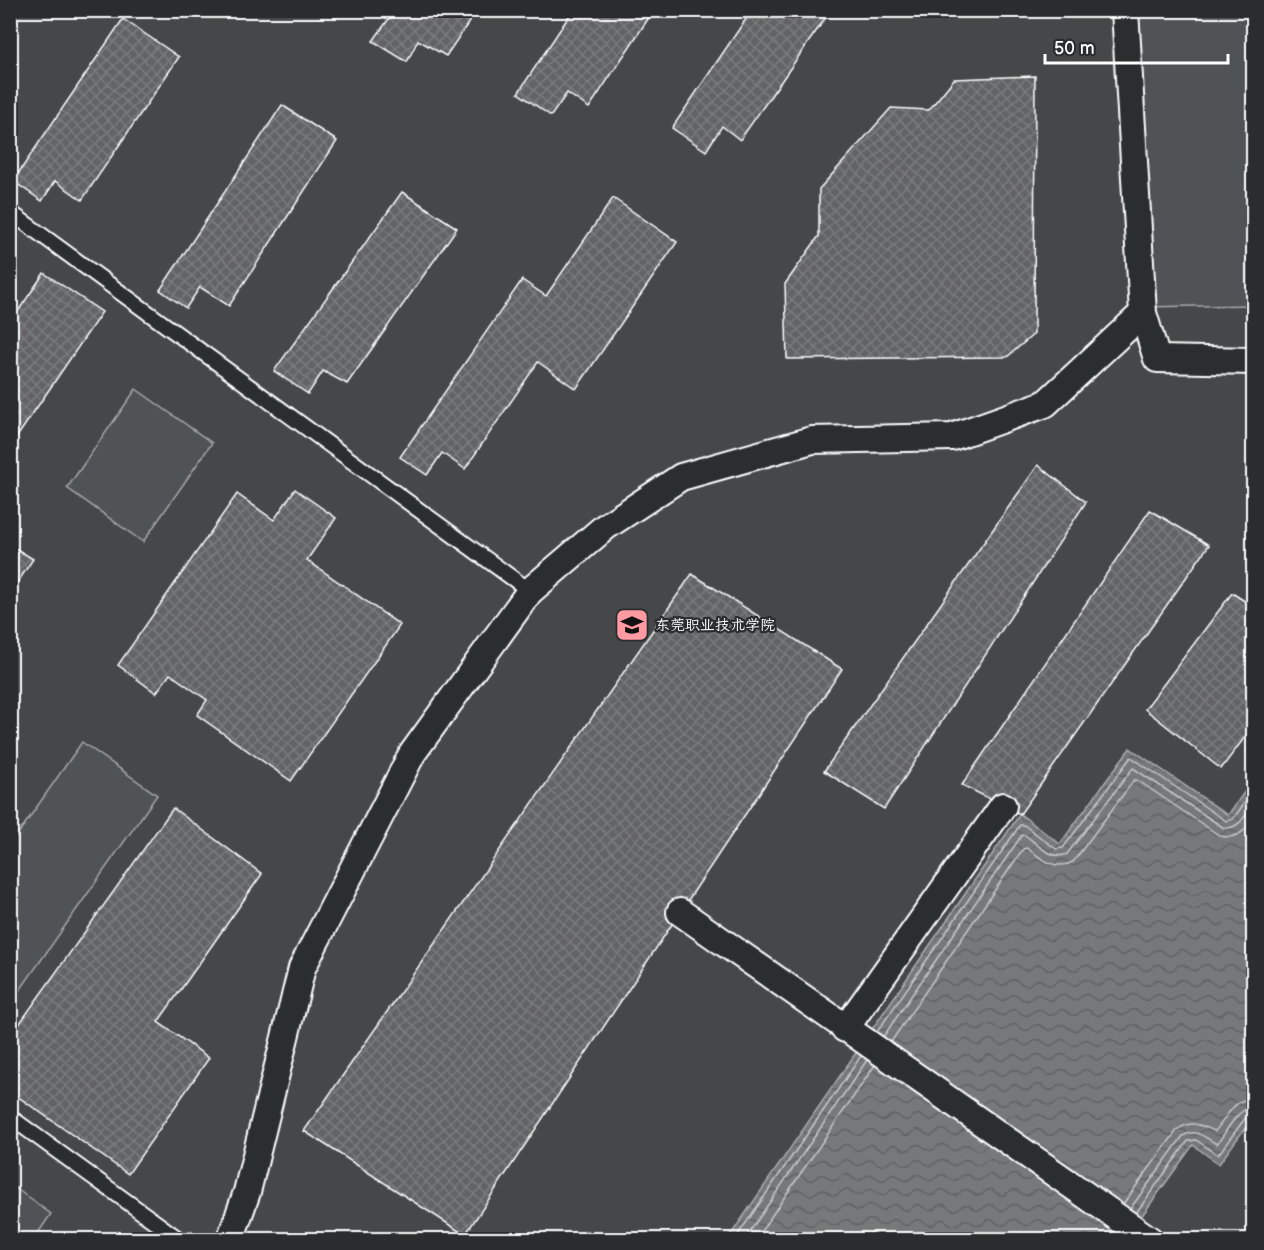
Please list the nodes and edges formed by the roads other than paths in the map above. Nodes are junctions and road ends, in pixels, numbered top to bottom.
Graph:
1 (1125, 10) edge
2 (10, 212) edge
3 (1143, 313) junction
4 (1254, 361) edge
5 (530, 591) junction
6 (1004, 806) dead end
7 (680, 912) dead end
8 (845, 1029) junction
9 (10, 1117) edge
10 (180, 1239) edge
11 (230, 1239) edge
12 (1150, 1239) edge

1 - 3 street
2 - 5 lane
3 - 4 street
3 - 5 street
5 - 11 street
6 - 8 street
7 - 8 street
8 - 12 street
9 - 10 lane

